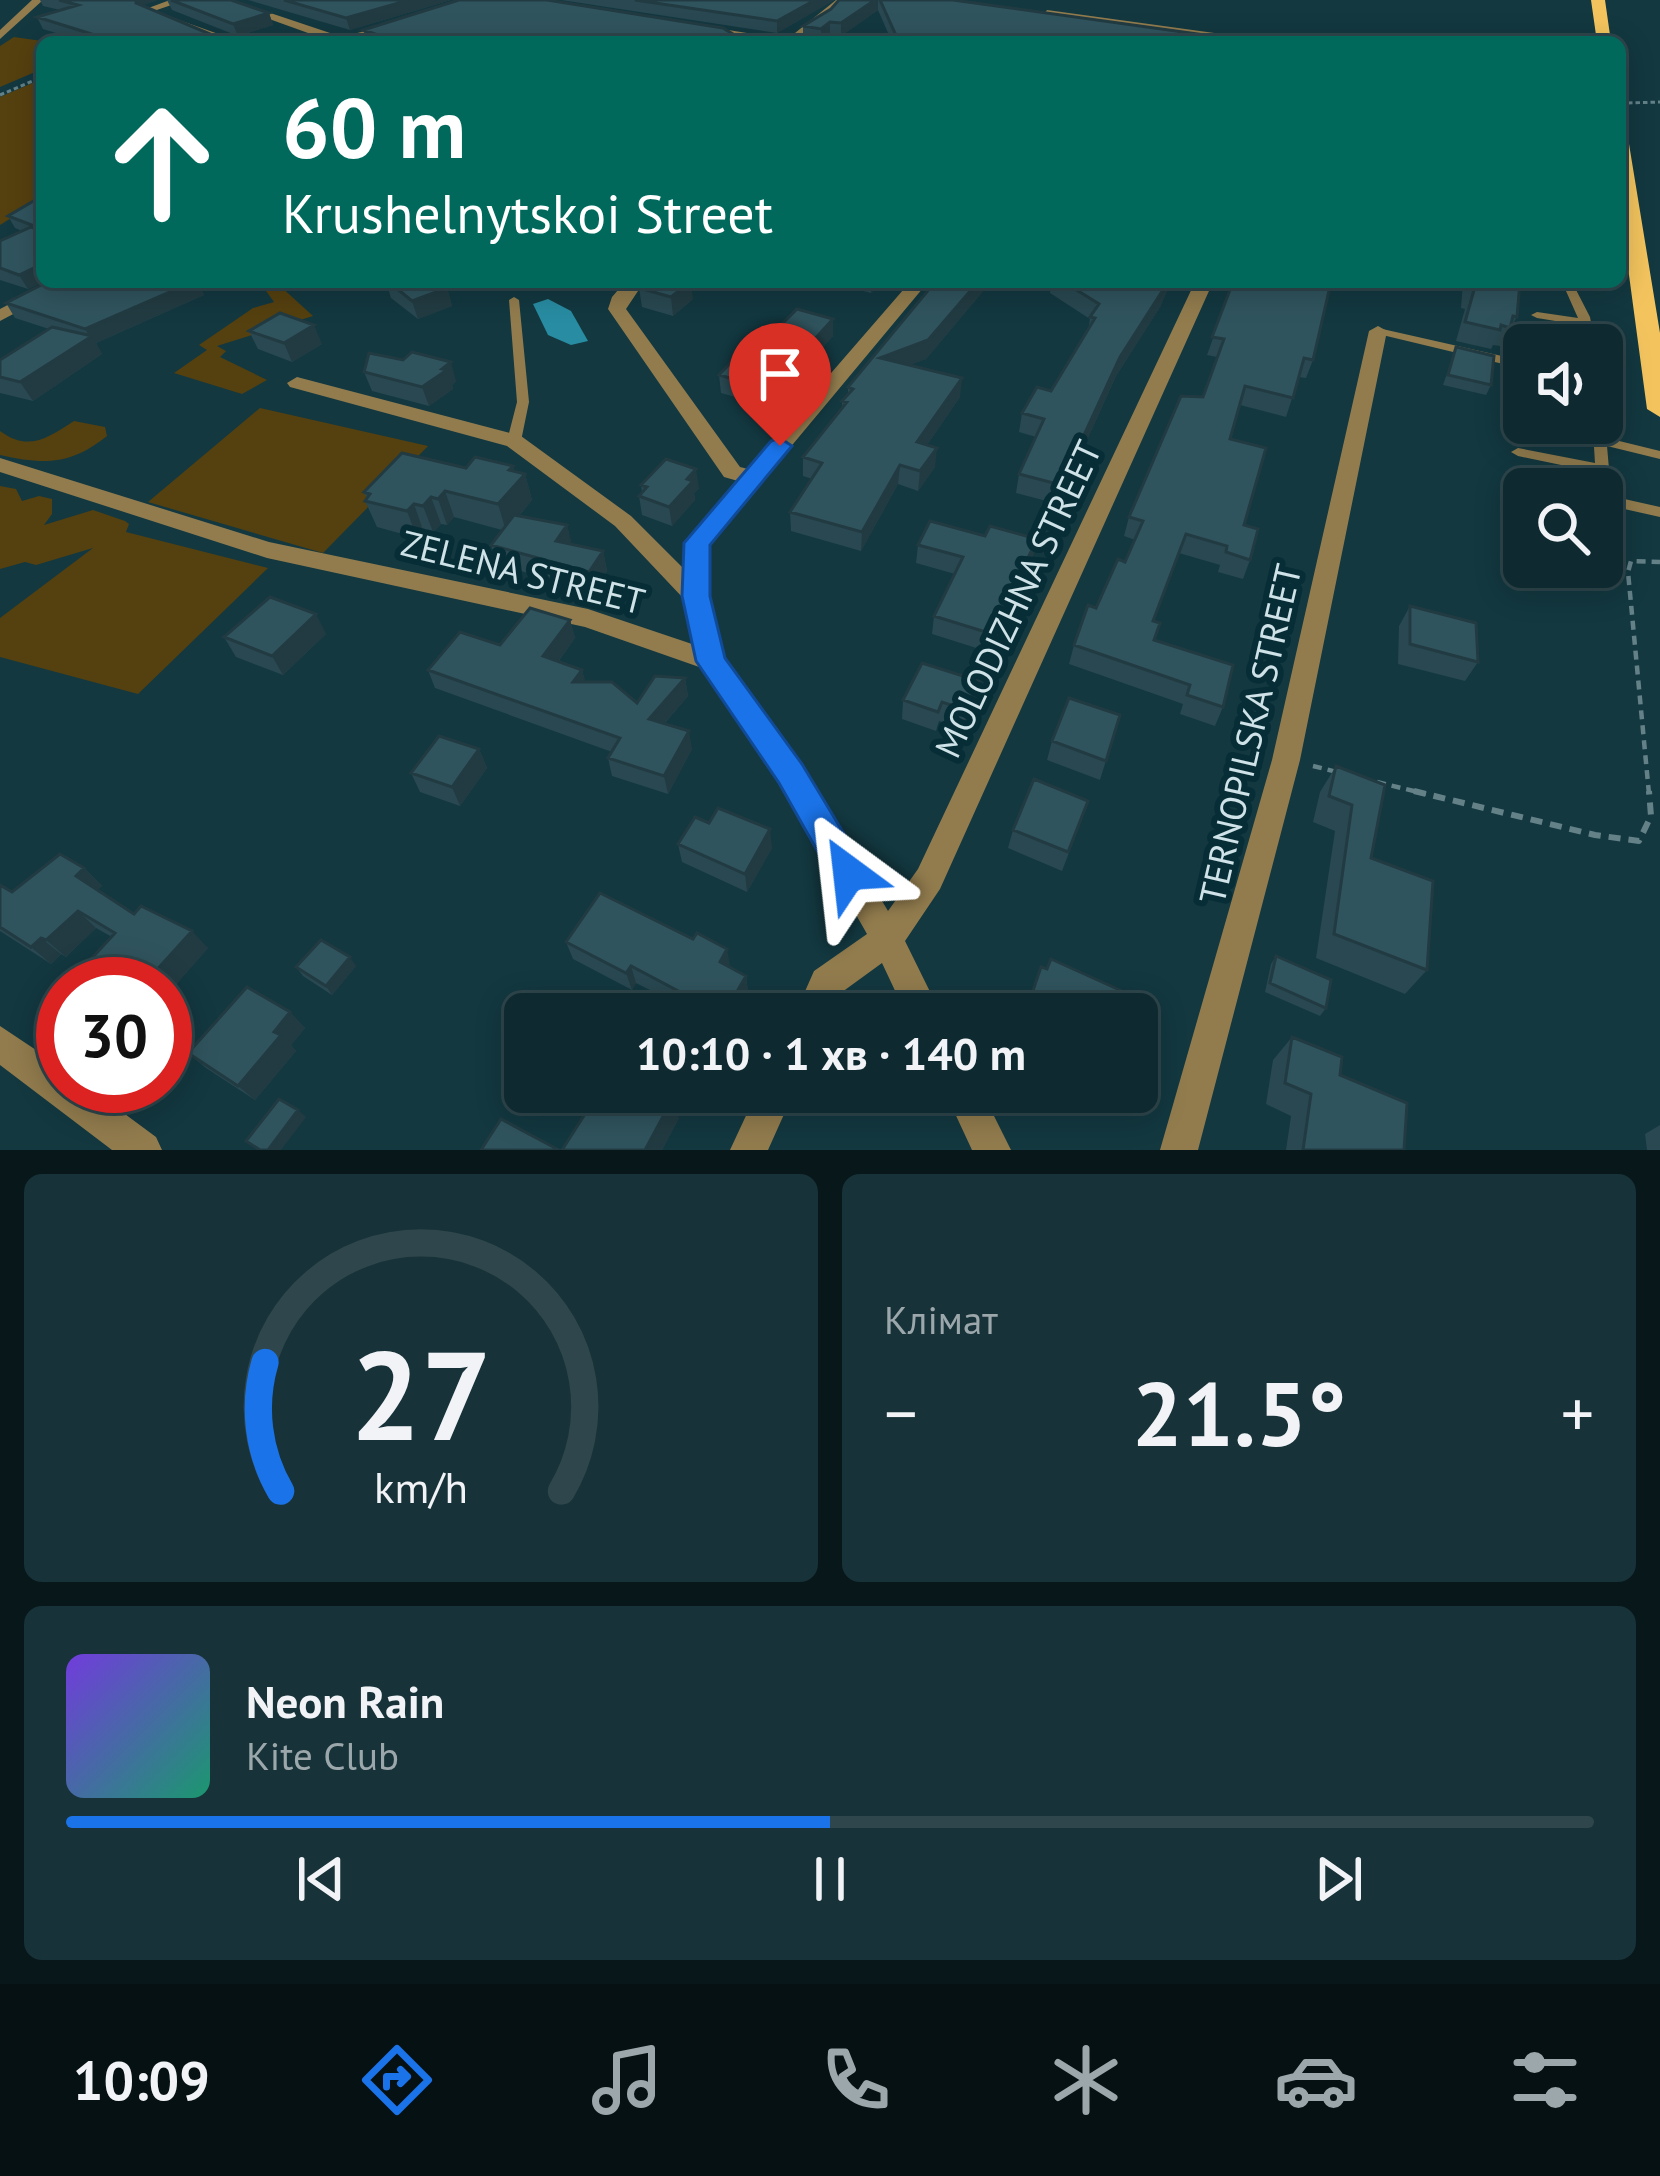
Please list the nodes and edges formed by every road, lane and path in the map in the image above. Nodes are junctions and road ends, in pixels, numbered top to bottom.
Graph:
1 (38, 0) edge
2 (181, 0) edge
3 (222, 0) edge
4 (843, 0) edge
5 (1598, 0) edge
6 (1043, 13) edge
7 (406, 23) edge
8 (690, 26) edge
9 (0, 36) edge
10 (219, 36) edge
11 (328, 36) edge
12 (360, 36) edge
13 (744, 36) edge
14 (794, 36) edge
15 (1214, 36) edge
16 (1603, 36) edge
17 (36, 80) edge
18 (0, 95) edge
19 (1660, 102) edge
20 (1628, 104) dead end
21 (1626, 184) edge
22 (54, 288) edge
23 (628, 288) edge
24 (914, 288) edge
25 (1201, 288) edge
26 (1570, 288) edge
27 (514, 300) dead end
28 (1537, 315) dead end
29 (0, 316) edge
30 (1585, 322) joint
31 (1378, 331) joint
32 (1503, 359) edge
33 (298, 382) dead end
34 (1660, 409) edge
35 (1623, 440) edge
36 (514, 441) junction
37 (1518, 452) dead end
38 (1660, 455) edge
39 (0, 465) edge
40 (1597, 468) edge
41 (752, 478) junction
42 (1623, 504) edge
43 (1660, 512) edge
44 (1660, 562) edge
45 (696, 596) junction
46 (711, 661) junction
47 (1286, 760) junction
48 (1352, 776) edge
49 (1374, 781) edge
50 (887, 940) junction
51 (821, 993) edge
52 (914, 993) edge
53 (0, 1042) edge
54 (766, 1113) edge
55 (974, 1113) edge
56 (143, 1150) edge
57 (749, 1150) edge
58 (992, 1150) edge
59 (1179, 1150) edge

1 - 9 street
2 - 10 street
3 - 11 street
4 - 14 street
5 - 16 main road
6 - 15 street
7 - 12 street
8 - 13 street
17 - 18 path
19 - 20 path
21 - 34 main road
22 - 29 street
23 - 41 street
24 - 41 street
25 - 50 street, MOLODIZHNA STREET
26 - 30 lane
27 - 36 lane
28 - 30 lane
31 - 32 lane
31 - 47 street, TERNOPILSKA STREET
33 - 36 street
35 - 38 lane
36 - 45 street
37 - 40 lane
39 - 46 street, ZELENA STREET
41 - 45 street
42 - 43 lane
44 - 49 path
45 - 46 street
46 - 50 street
47 - 48 path
47 - 59 street, TERNOPILSKA STREET
50 - 51 street
50 - 52 street
53 - 56 street
54 - 57 street
55 - 58 street

